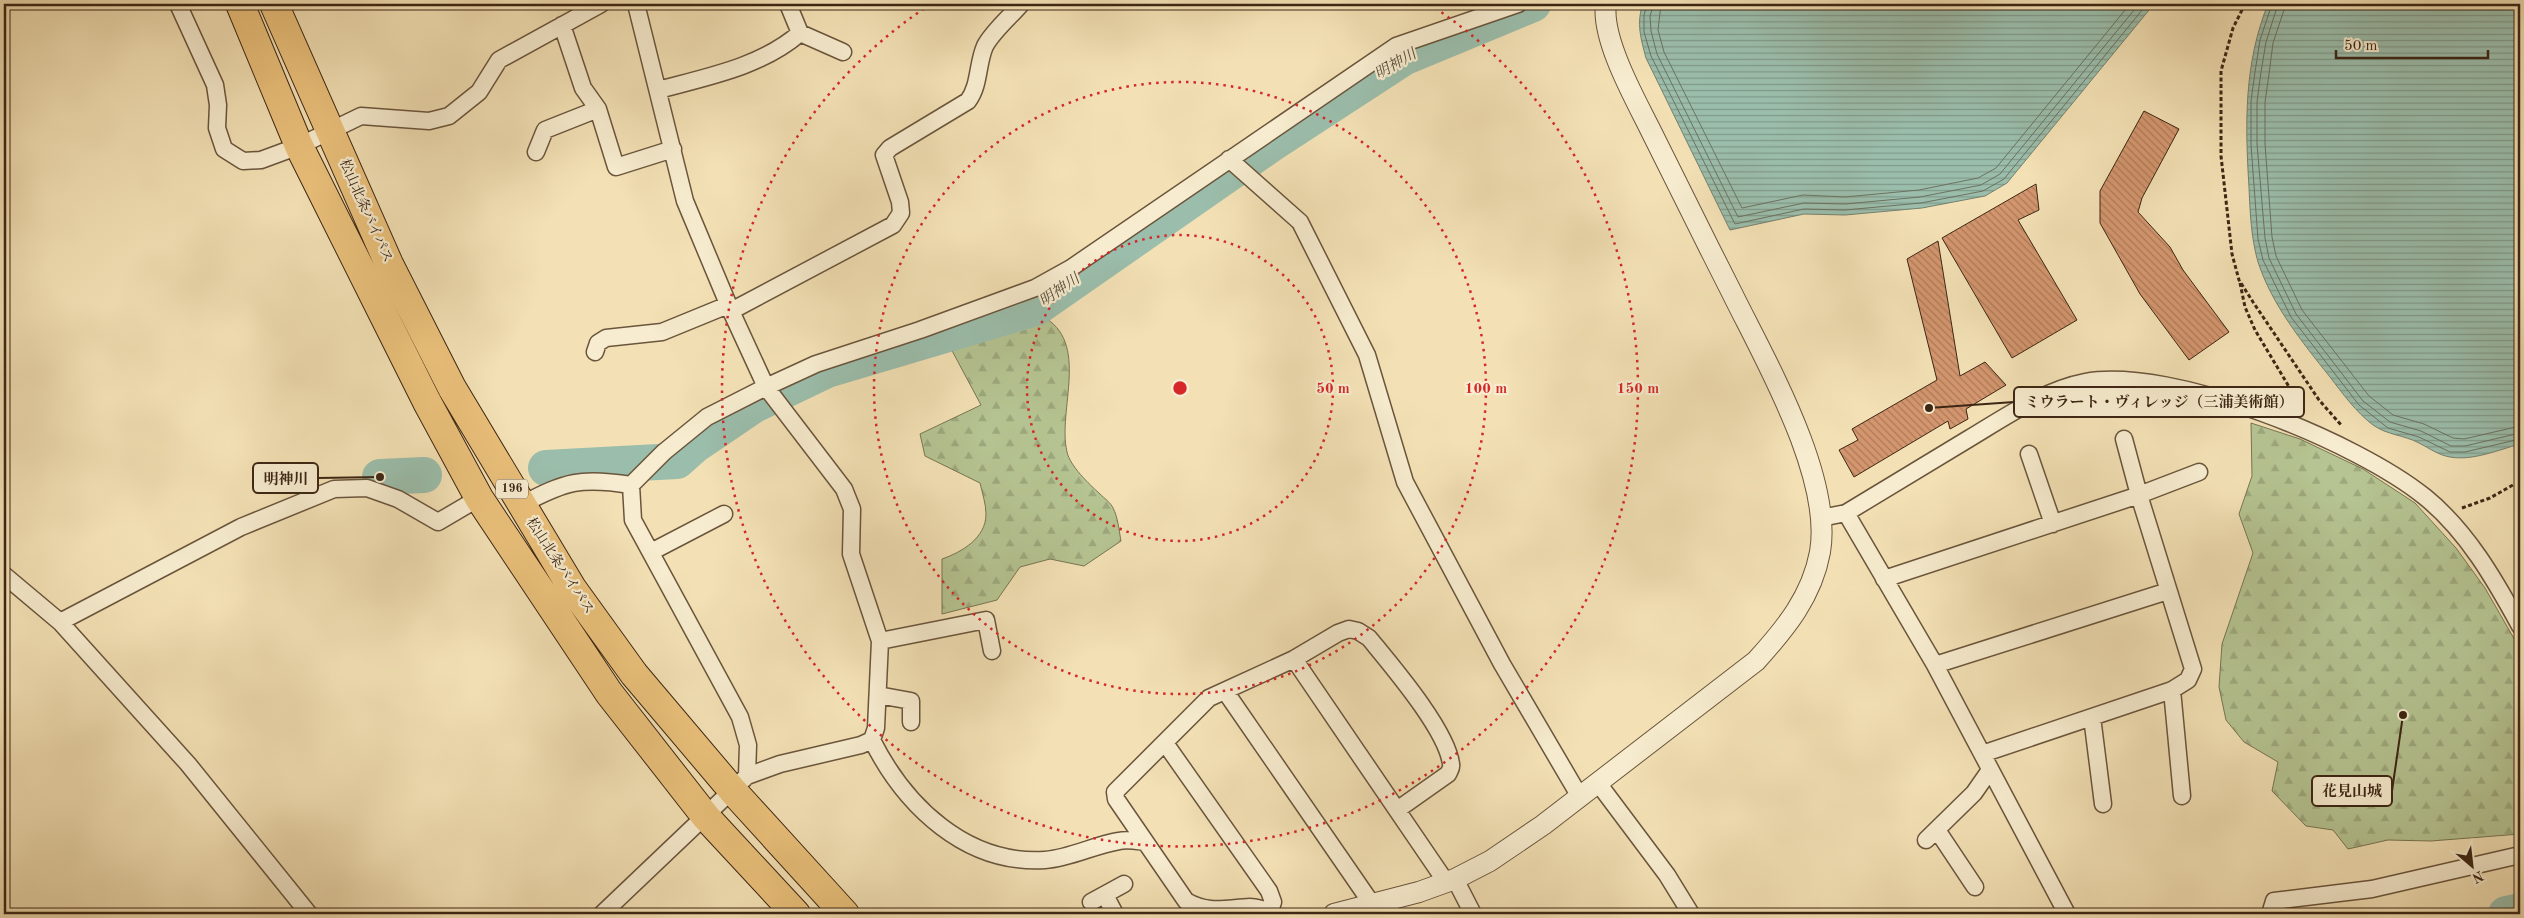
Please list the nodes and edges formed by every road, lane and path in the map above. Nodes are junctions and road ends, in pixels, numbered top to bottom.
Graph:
1 (178, 4) edge
2 (240, 4) edge
3 (274, 4) edge
4 (601, 4) edge
5 (636, 4) edge
6 (788, 4) edge
7 (1021, 4) edge
8 (1518, 4) edge
9 (1606, 4) edge
10 (2245, 4) edge
11 (562, 26) junction
12 (800, 33) junction
13 (843, 52) dead end
14 (658, 90) junction
15 (598, 109) junction
16 (331, 131) junction
17 (299, 146) junction
18 (673, 149) junction
19 (536, 152) dead end
20 (1229, 159) junction
21 (2239, 280) junction
22 (729, 308) junction
23 (595, 352) dead end
24 (766, 387) junction
25 (2300, 427) junction
26 (2349, 431) dead end
27 (2124, 439) dead end
28 (2029, 454) dead end
29 (2198, 472) dead end
30 (2520, 480) edge
31 (631, 485) junction
32 (2139, 495) junction
33 (480, 498) junction
34 (521, 505) junction
35 (1846, 513) junction
36 (724, 514) dead end
37 (2464, 516) dead end
38 (1821, 518) junction
39 (2053, 524) junction
40 (650, 552) junction
41 (4, 575) edge
42 (1884, 579) junction
43 (2168, 591) junction
44 (60, 622) junction
45 (2520, 626) edge
46 (880, 641) junction
47 (992, 650) dead end
48 (1294, 658) junction
49 (1935, 666) junction
50 (2172, 690) junction
51 (1225, 691) junction
52 (878, 695) junction
53 (2092, 717) junction
54 (911, 722) dead end
55 (872, 740) junction
56 (1164, 742) junction
57 (1982, 754) junction
58 (1990, 770) junction
59 (740, 783) junction
60 (1598, 783) junction
61 (2182, 796) dead end
62 (1580, 797) junction
63 (2103, 804) dead end
64 (1397, 810) junction
65 (706, 817) junction
66 (1146, 842) junction
67 (2520, 855) edge
68 (1450, 881) junction
69 (1124, 884) dead end
70 (1975, 887) dead end
71 (1372, 904) junction
72 (2271, 911) edge
73 (1270, 912) edge
74 (308, 914) edge
75 (602, 914) edge
76 (796, 914) edge
77 (845, 914) edge
78 (1115, 914) edge
79 (1334, 914) edge
80 (1474, 914) edge
81 (1691, 914) edge
82 (2066, 914) edge

1 - 17 street
2 - 17 highway, 196
3 - 16 highway, 松山北条バイパス / 196
4 - 11 street
5 - 14 street
6 - 12 street
7 - 22 street
8 - 20 street
9 - 38 street
10 - 21 path
11 - 15 street
11 - 16 street
12 - 13 street
12 - 14 street
14 - 18 street
15 - 18 street
15 - 19 street
16 - 17 street
16 - 34 highway, 松山北条バイパス / 196
17 - 33 highway, 196
18 - 22 street
20 - 24 street
20 - 62 street
21 - 25 path
21 - 26 path
22 - 23 street
22 - 24 street
24 - 31 street
24 - 46 street
25 - 35 street
25 - 45 street
27 - 32 street
28 - 39 street
29 - 32 street
30 - 37 path
31 - 34 street
31 - 40 street
32 - 39 street
32 - 43 street
33 - 44 street
33 - 65 highway, 196
34 - 59 highway, 松山北条バイパス / 196
35 - 38 street
35 - 42 street
36 - 40 street
38 - 60 street
39 - 42 street
40 - 59 street
41 - 44 street
42 - 49 street
43 - 49 street
43 - 50 street
44 - 74 street
46 - 47 street
46 - 52 street
48 - 51 street
48 - 64 street
48 - 64 street
49 - 57 street
50 - 53 street
50 - 61 street
51 - 56 street
51 - 71 street
52 - 54 street
52 - 55 street
53 - 57 street
53 - 63 street
55 - 59 street
55 - 66 street
56 - 66 street
56 - 73 street
57 - 58 street
58 - 70 street
58 - 82 street
59 - 65 street
59 - 77 highway, 松山北条バイパス / 196
60 - 62 street
60 - 81 street
62 - 68 street
64 - 68 street
65 - 75 street
65 - 76 highway, 196
66 - 73 street
67 - 72 street
68 - 71 street
68 - 80 street
69 - 78 street
71 - 79 street

